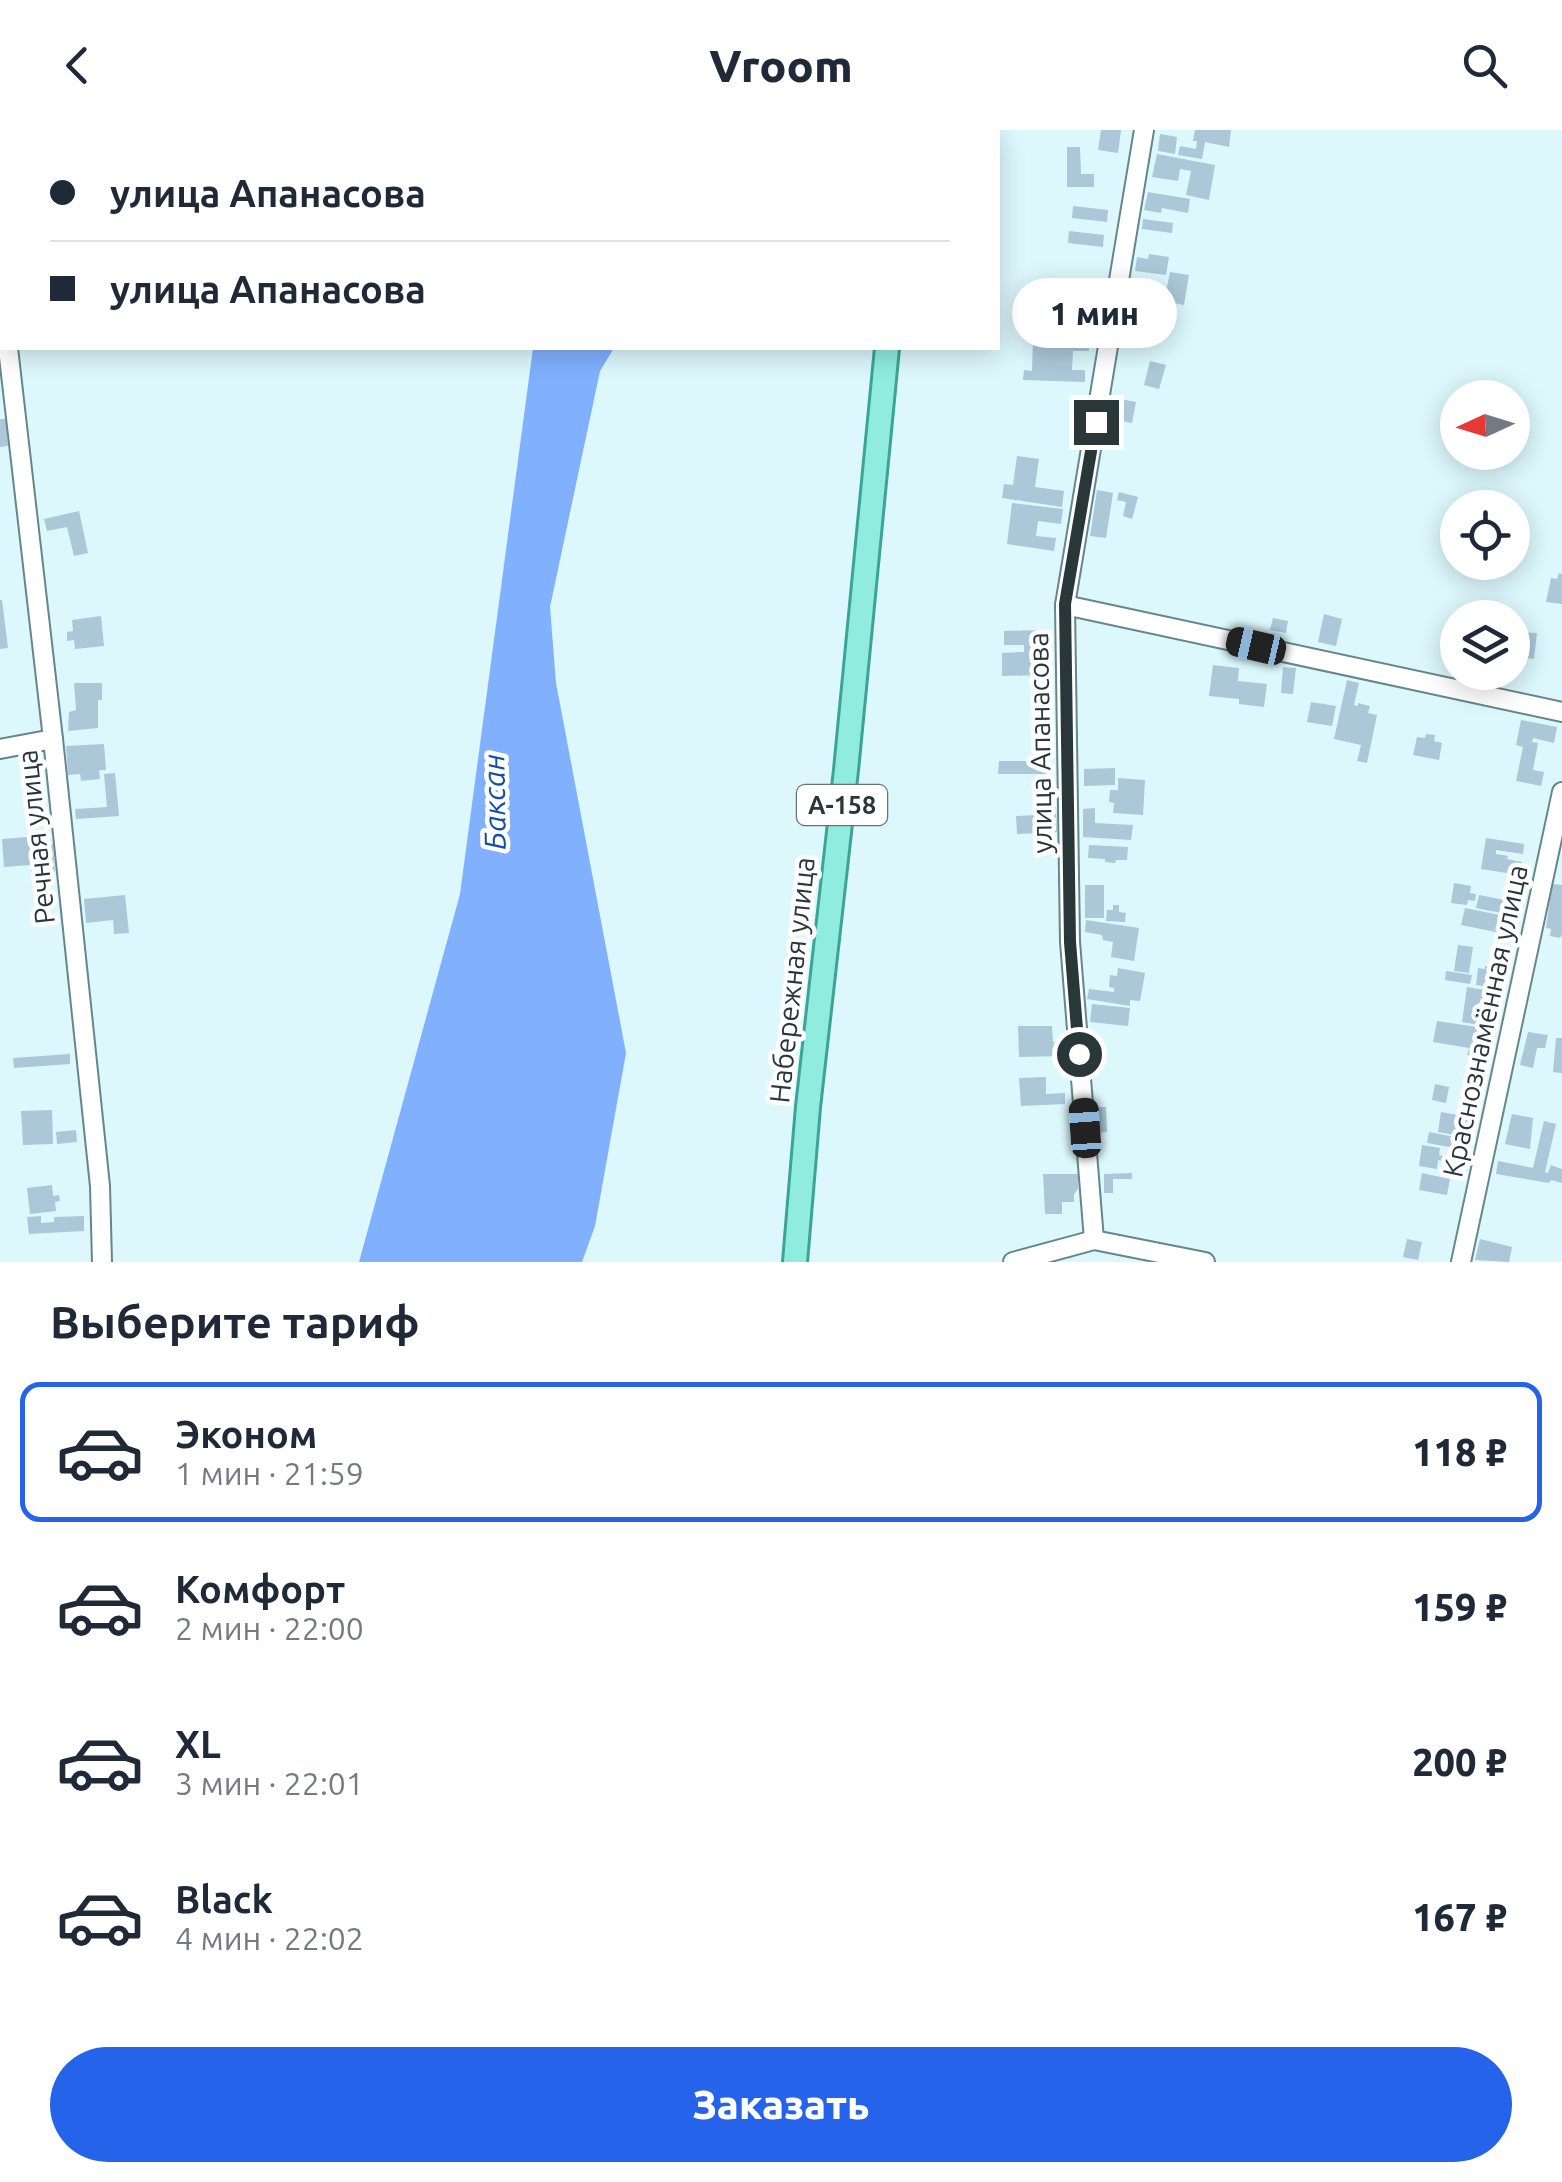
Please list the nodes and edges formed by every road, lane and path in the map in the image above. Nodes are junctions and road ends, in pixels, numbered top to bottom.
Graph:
1 (1144, 130) edge
2 (8, 350) edge
3 (887, 350) edge
4 (1065, 604) junction
5 (1562, 712) edge
6 (54, 739) junction
7 (0, 749) edge
8 (1562, 792) edge
9 (1094, 1240) junction
10 (102, 1262) edge
11 (794, 1262) edge
12 (1014, 1262) edge
13 (1205, 1262) edge
14 (1461, 1262) edge

1 - 4 street, улица Апанасова
2 - 6 street, Речная улица
3 - 11 main road, Набережная улица / А-158
4 - 5 street
4 - 9 street, улица Апанасова
6 - 7 street
6 - 10 street, Речная улица
8 - 14 street, Краснознамённая улица
9 - 12 street
9 - 13 street

